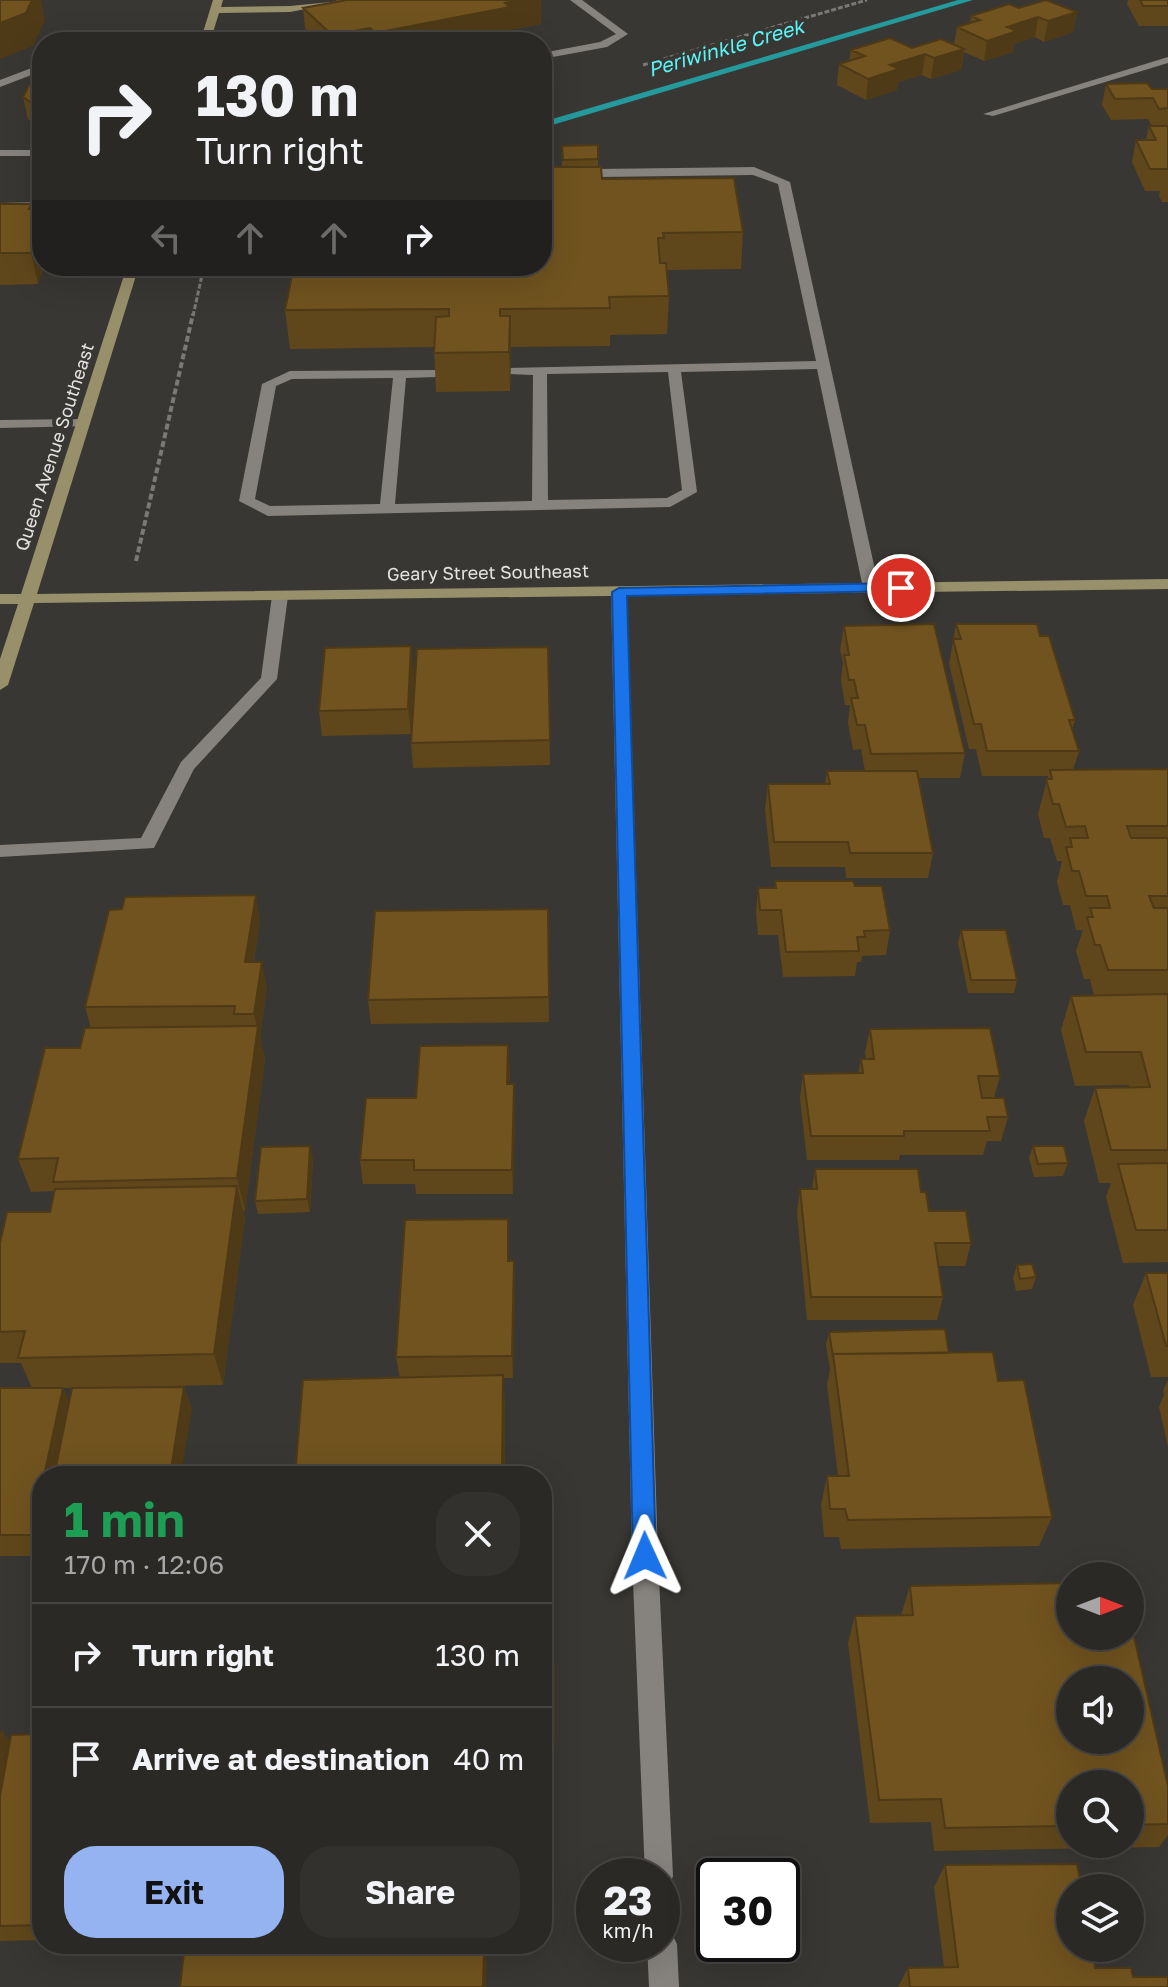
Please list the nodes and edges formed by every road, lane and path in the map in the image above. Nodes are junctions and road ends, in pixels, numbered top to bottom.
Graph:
1 (347, 0) edge
2 (575, 0) edge
3 (867, 0) edge
4 (216, 5) edge
5 (208, 32) edge
6 (552, 54) edge
7 (1168, 60) edge
8 (631, 69) dead end
9 (32, 71) edge
10 (0, 84) edge
11 (989, 114) dead end
12 (0, 153) edge
13 (32, 153) edge
14 (598, 173) edge
15 (32, 206) edge
16 (0, 207) edge
17 (130, 276) edge
18 (202, 276) edge
19 (823, 365) junction
20 (674, 368) junction
21 (510, 371) edge
22 (540, 371) junction
23 (400, 373) junction
24 (437, 373) edge
25 (83, 423) junction
26 (0, 424) edge
27 (540, 505) junction
28 (387, 508) junction
29 (1168, 584) edge
30 (871, 588) junction
31 (619, 592) junction
32 (280, 596) junction
33 (127, 597) junction
34 (28, 598) junction
35 (0, 599) edge
36 (0, 685) edge
37 (0, 851) edge
38 (658, 1858) edge
39 (663, 1962) edge
40 (664, 1987) edge

1 - 4 main road
2 - 6 street
3 - 8 path
4 - 5 main road
7 - 11 street
9 - 10 street
12 - 13 street
14 - 19 street
15 - 16 street
17 - 25 main road, Queen Avenue Southeast
18 - 33 path
19 - 20 street
19 - 30 street
20 - 22 street
20 - 27 street
21 - 22 street
22 - 27 street
23 - 24 street
23 - 28 street
23 - 28 street
25 - 26 street
25 - 34 main road, Queen Avenue Southeast
27 - 28 street
29 - 30 main road, Geary Street Southeast
30 - 31 main road, Geary Street Southeast
31 - 32 main road, Geary Street Southeast
31 - 38 street
32 - 33 main road, Geary Street Southeast
32 - 37 street
33 - 34 main road, Geary Street Southeast
34 - 35 main road, Geary Street Southeast
34 - 36 main road, Queen Avenue Southeast
39 - 40 street

